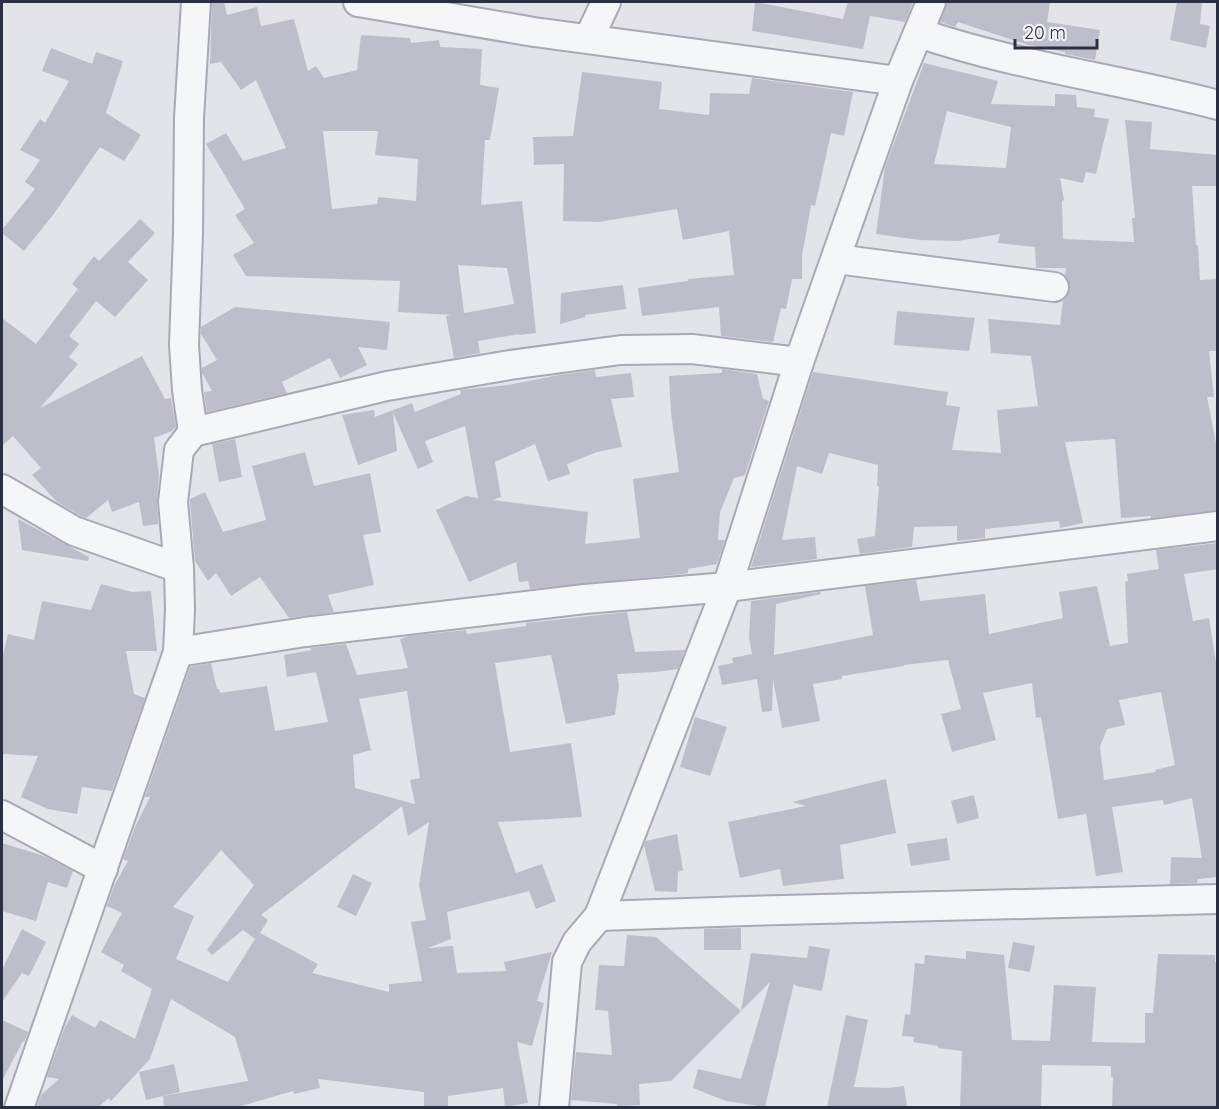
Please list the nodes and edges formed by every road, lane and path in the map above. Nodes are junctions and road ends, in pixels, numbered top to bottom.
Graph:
1 (196, 2) edge
2 (358, 2) edge
3 (606, 2) edge
4 (931, 2) edge
5 (918, 33) junction
6 (589, 38) junction
7 (898, 81) junction
8 (1214, 96) edge
9 (837, 259) junction
10 (1054, 287) dead end
11 (799, 362) junction
12 (194, 432) junction
13 (2, 489) edge
14 (1218, 526) edge
15 (179, 568) junction
16 (727, 587) junction
17 (178, 652) junction
18 (2, 814) edge
19 (103, 869) junction
20 (1218, 899) edge
21 (599, 916) junction
22 (19, 1107) edge
23 (554, 1107) edge

1 - 12 street
2 - 6 street
3 - 6 street
4 - 5 street
5 - 7 street
5 - 8 street
6 - 7 street
7 - 9 street
9 - 10 street
9 - 11 street
11 - 12 street
11 - 16 street
12 - 15 street
13 - 15 street
14 - 16 street
15 - 17 street
16 - 17 street
16 - 21 street
17 - 19 street
18 - 19 street
19 - 22 street
20 - 21 street
21 - 23 street

